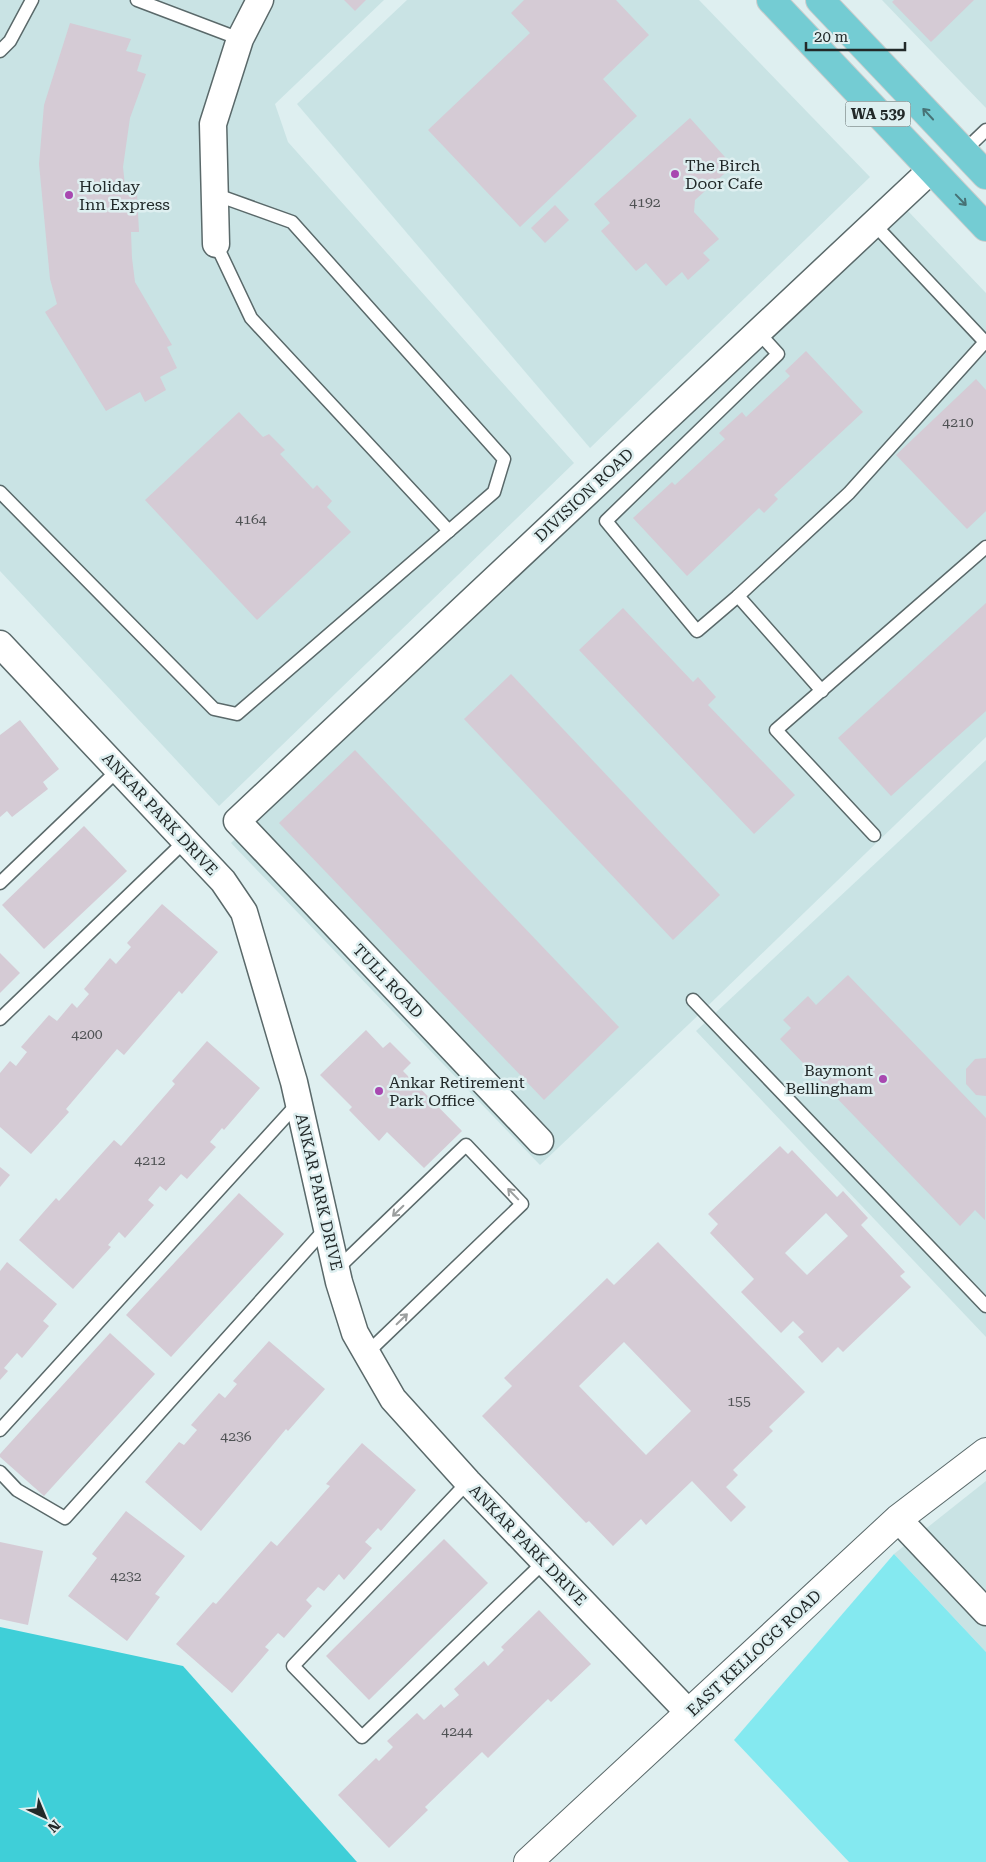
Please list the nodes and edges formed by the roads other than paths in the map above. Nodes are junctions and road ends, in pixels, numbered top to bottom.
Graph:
1 (32, 0) edge
2 (137, 0) edge
3 (260, 0) edge
4 (770, 0) edge
5 (795, 0) edge
6 (820, 0) edge
7 (240, 39) junction
8 (0, 51) edge
9 (986, 130) edge
10 (964, 151) junction
11 (931, 170) junction
12 (986, 174) edge
13 (214, 194) junction
14 (874, 224) junction
15 (986, 227) edge
16 (216, 244) joint
17 (758, 332) junction
18 (0, 492) edge
19 (449, 531) junction
20 (986, 547) edge
21 (738, 596) junction
22 (0, 644) edge
23 (822, 690) junction
24 (118, 770) junction
25 (237, 821) joint
26 (874, 835) dead end
27 (186, 841) junction
28 (0, 883) edge
29 (692, 1000) dead end
30 (0, 1019) edge
31 (299, 1102) junction
32 (540, 1141) dead end
33 (327, 1227) junction
34 (336, 1270) junction
35 (986, 1306) edge
36 (367, 1352) junction
37 (0, 1430) edge
38 (986, 1452) edge
39 (0, 1472) edge
40 (468, 1482) junction
41 (898, 1519) junction
42 (544, 1562) junction
43 (986, 1612) edge
44 (689, 1713) junction
45 (528, 1862) edge

1 - 8 lane
2 - 7 lane
3 - 7 street
4 - 11 highway, WA 539
5 - 10 highway
10 -> 6 highway, WA 539
7 - 13 street
9 - 10 lane
10 - 12 highway, WA 539
11 - 14 street, DIVISION ROAD
11 -> 15 highway, WA 539
13 - 16 street
13 - 19 lane
14 - 17 street, DIVISION ROAD
14 - 21 lane
16 - 19 lane
17 - 21 lane
17 - 25 street, DIVISION ROAD
18 - 19 lane
20 - 23 lane
21 - 23 lane
22 - 24 street, ANKAR PARK DRIVE
23 - 26 lane
24 - 27 street, ANKAR PARK DRIVE
24 - 28 lane
25 - 32 street, TULL ROAD
27 - 30 lane
27 - 31 street, ANKAR PARK DRIVE
29 - 35 lane
31 - 33 street, ANKAR PARK DRIVE
31 - 37 lane
33 - 34 street, ANKAR PARK DRIVE
33 - 39 lane
34 - 36 street, ANKAR PARK DRIVE
36 -> 34 lane
36 - 40 street, ANKAR PARK DRIVE
38 - 41 street, EAST KELLOGG ROAD
40 - 42 street, ANKAR PARK DRIVE
40 - 42 lane
41 - 43 street
41 - 44 street, EAST KELLOGG ROAD
42 - 44 street, ANKAR PARK DRIVE
44 - 45 street, EAST KELLOGG ROAD

